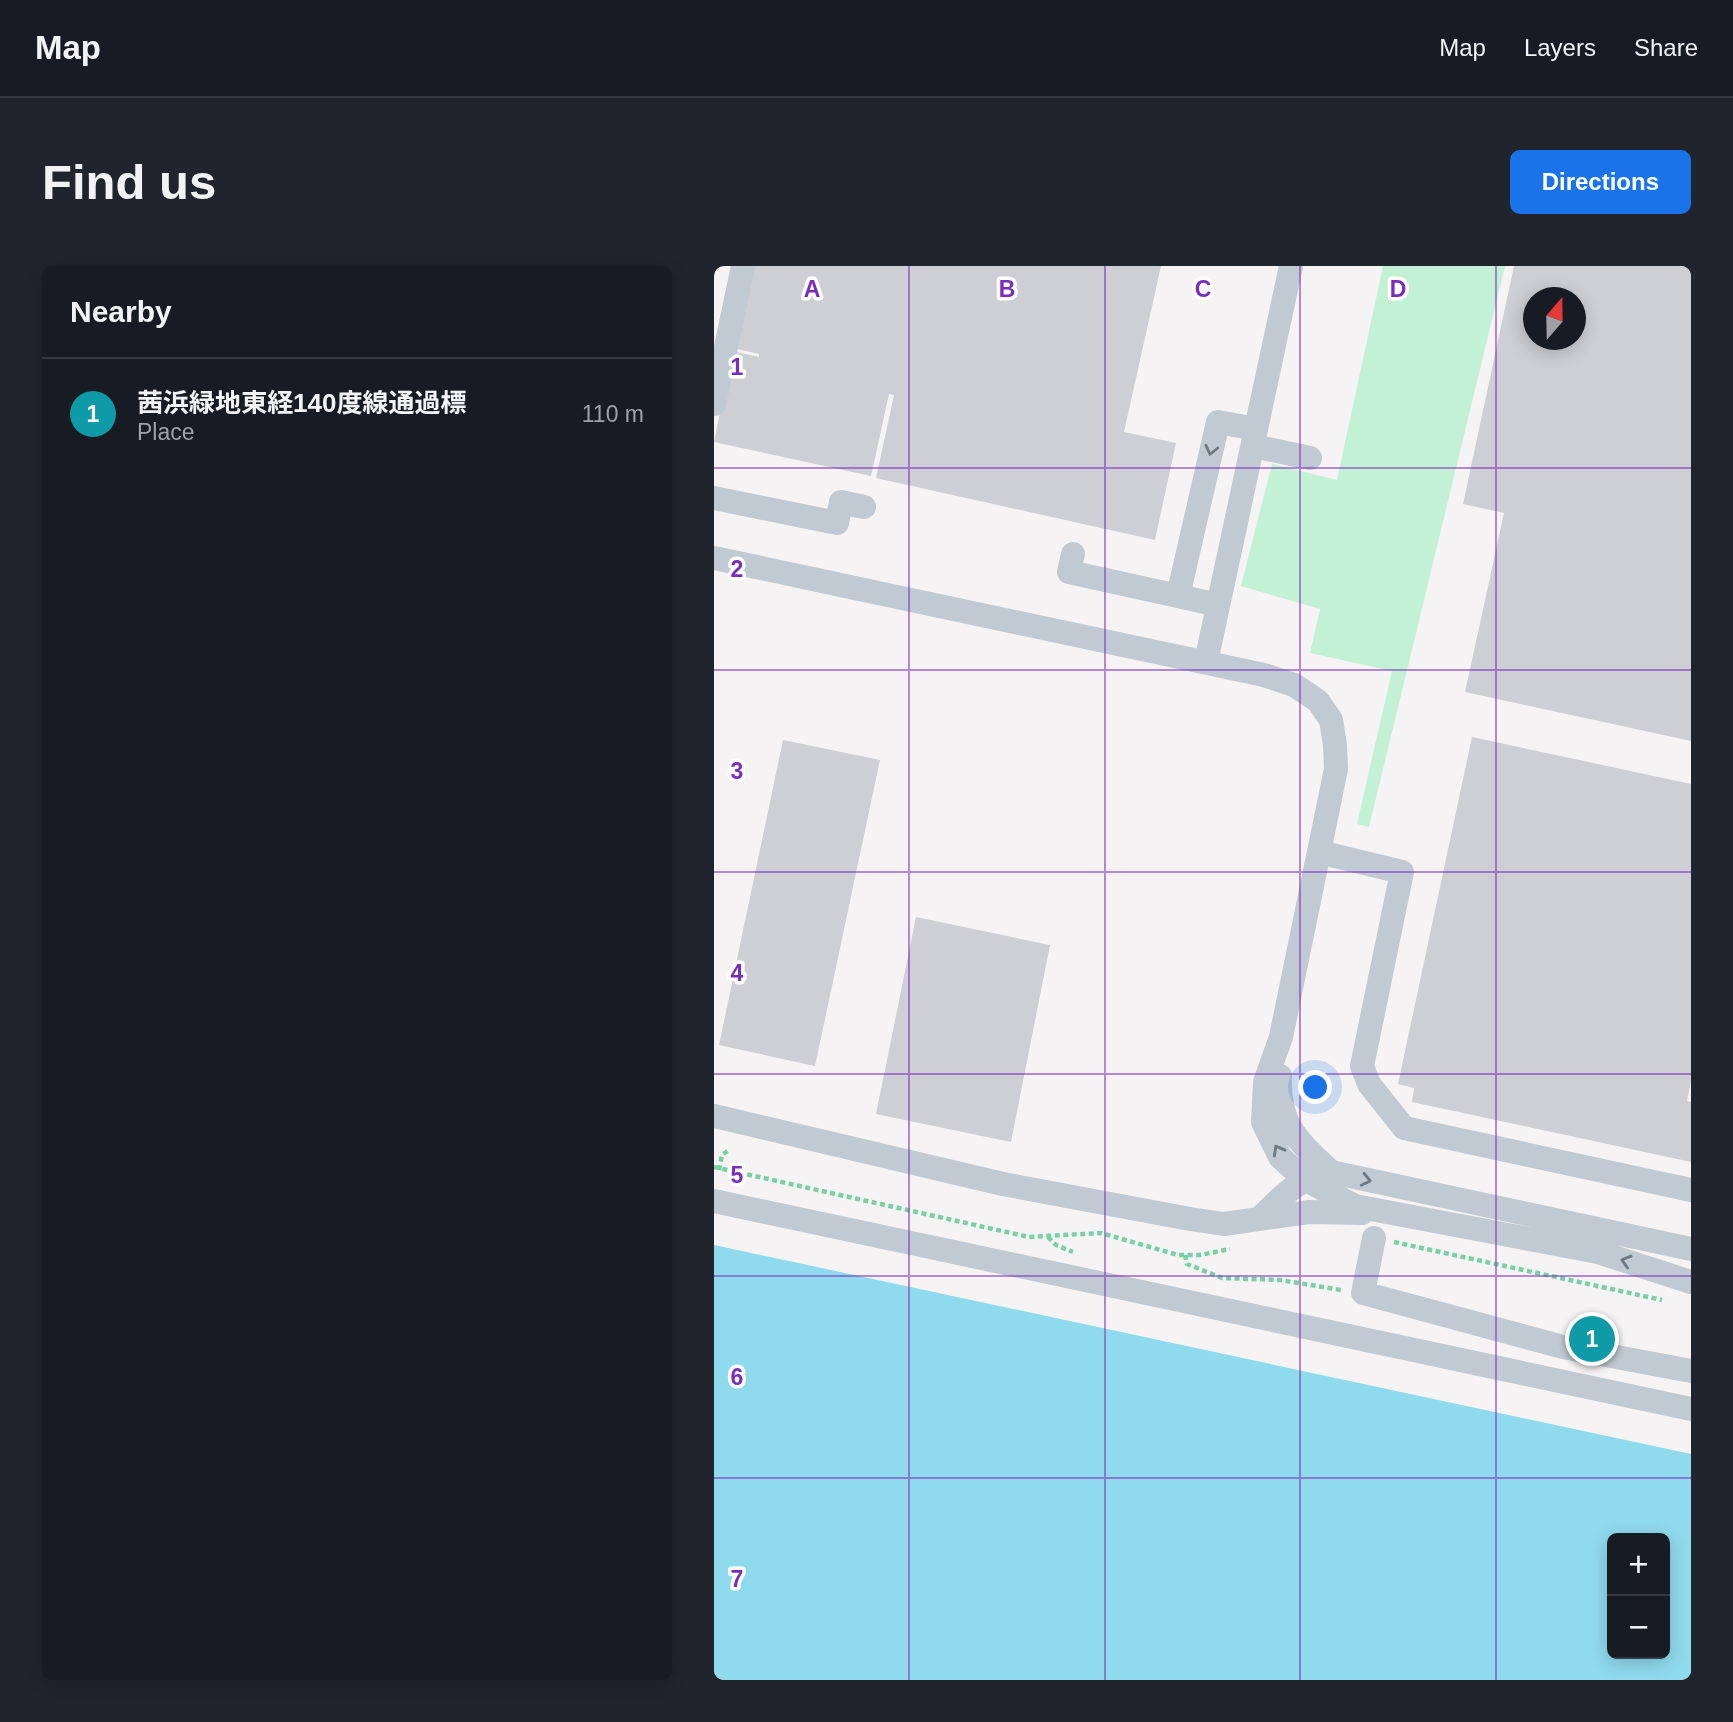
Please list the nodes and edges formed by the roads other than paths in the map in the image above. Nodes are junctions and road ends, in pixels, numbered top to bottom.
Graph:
1 (743, 266) edge
2 (1291, 266) edge
3 (714, 404) edge
4 (1254, 437) junction
5 (1310, 458) dead end
6 (714, 498) edge
7 (864, 507) dead end
8 (1073, 554) dead end
9 (715, 563) edge
10 (1178, 596) junction
11 (1218, 605) junction
12 (1206, 662) junction
13 (1319, 852) junction
14 (1281, 1037) junction
15 (714, 1116) edge
16 (1331, 1172) junction
17 (1304, 1179) junction
18 (1691, 1190) edge
19 (714, 1201) edge
20 (1384, 1213) junction
21 (1261, 1217) junction
22 (1374, 1238) dead end
23 (1691, 1249) edge
24 (1691, 1282) edge
25 (1691, 1371) edge
26 (1691, 1409) edge

1 - 3 street
2 - 4 street
4 - 5 street
4 -> 10 street
4 - 11 street
6 - 7 street
8 - 10 street
9 - 12 street
10 - 11 street
11 - 12 street
12 - 13 street
13 - 14 street
13 - 18 street
14 - 16 street
17 -> 14 street
15 - 21 street
16 - 17 street
16 -> 23 street
17 - 20 street
17 - 21 street
19 - 26 street
20 - 21 street
24 -> 20 street
22 - 25 street

